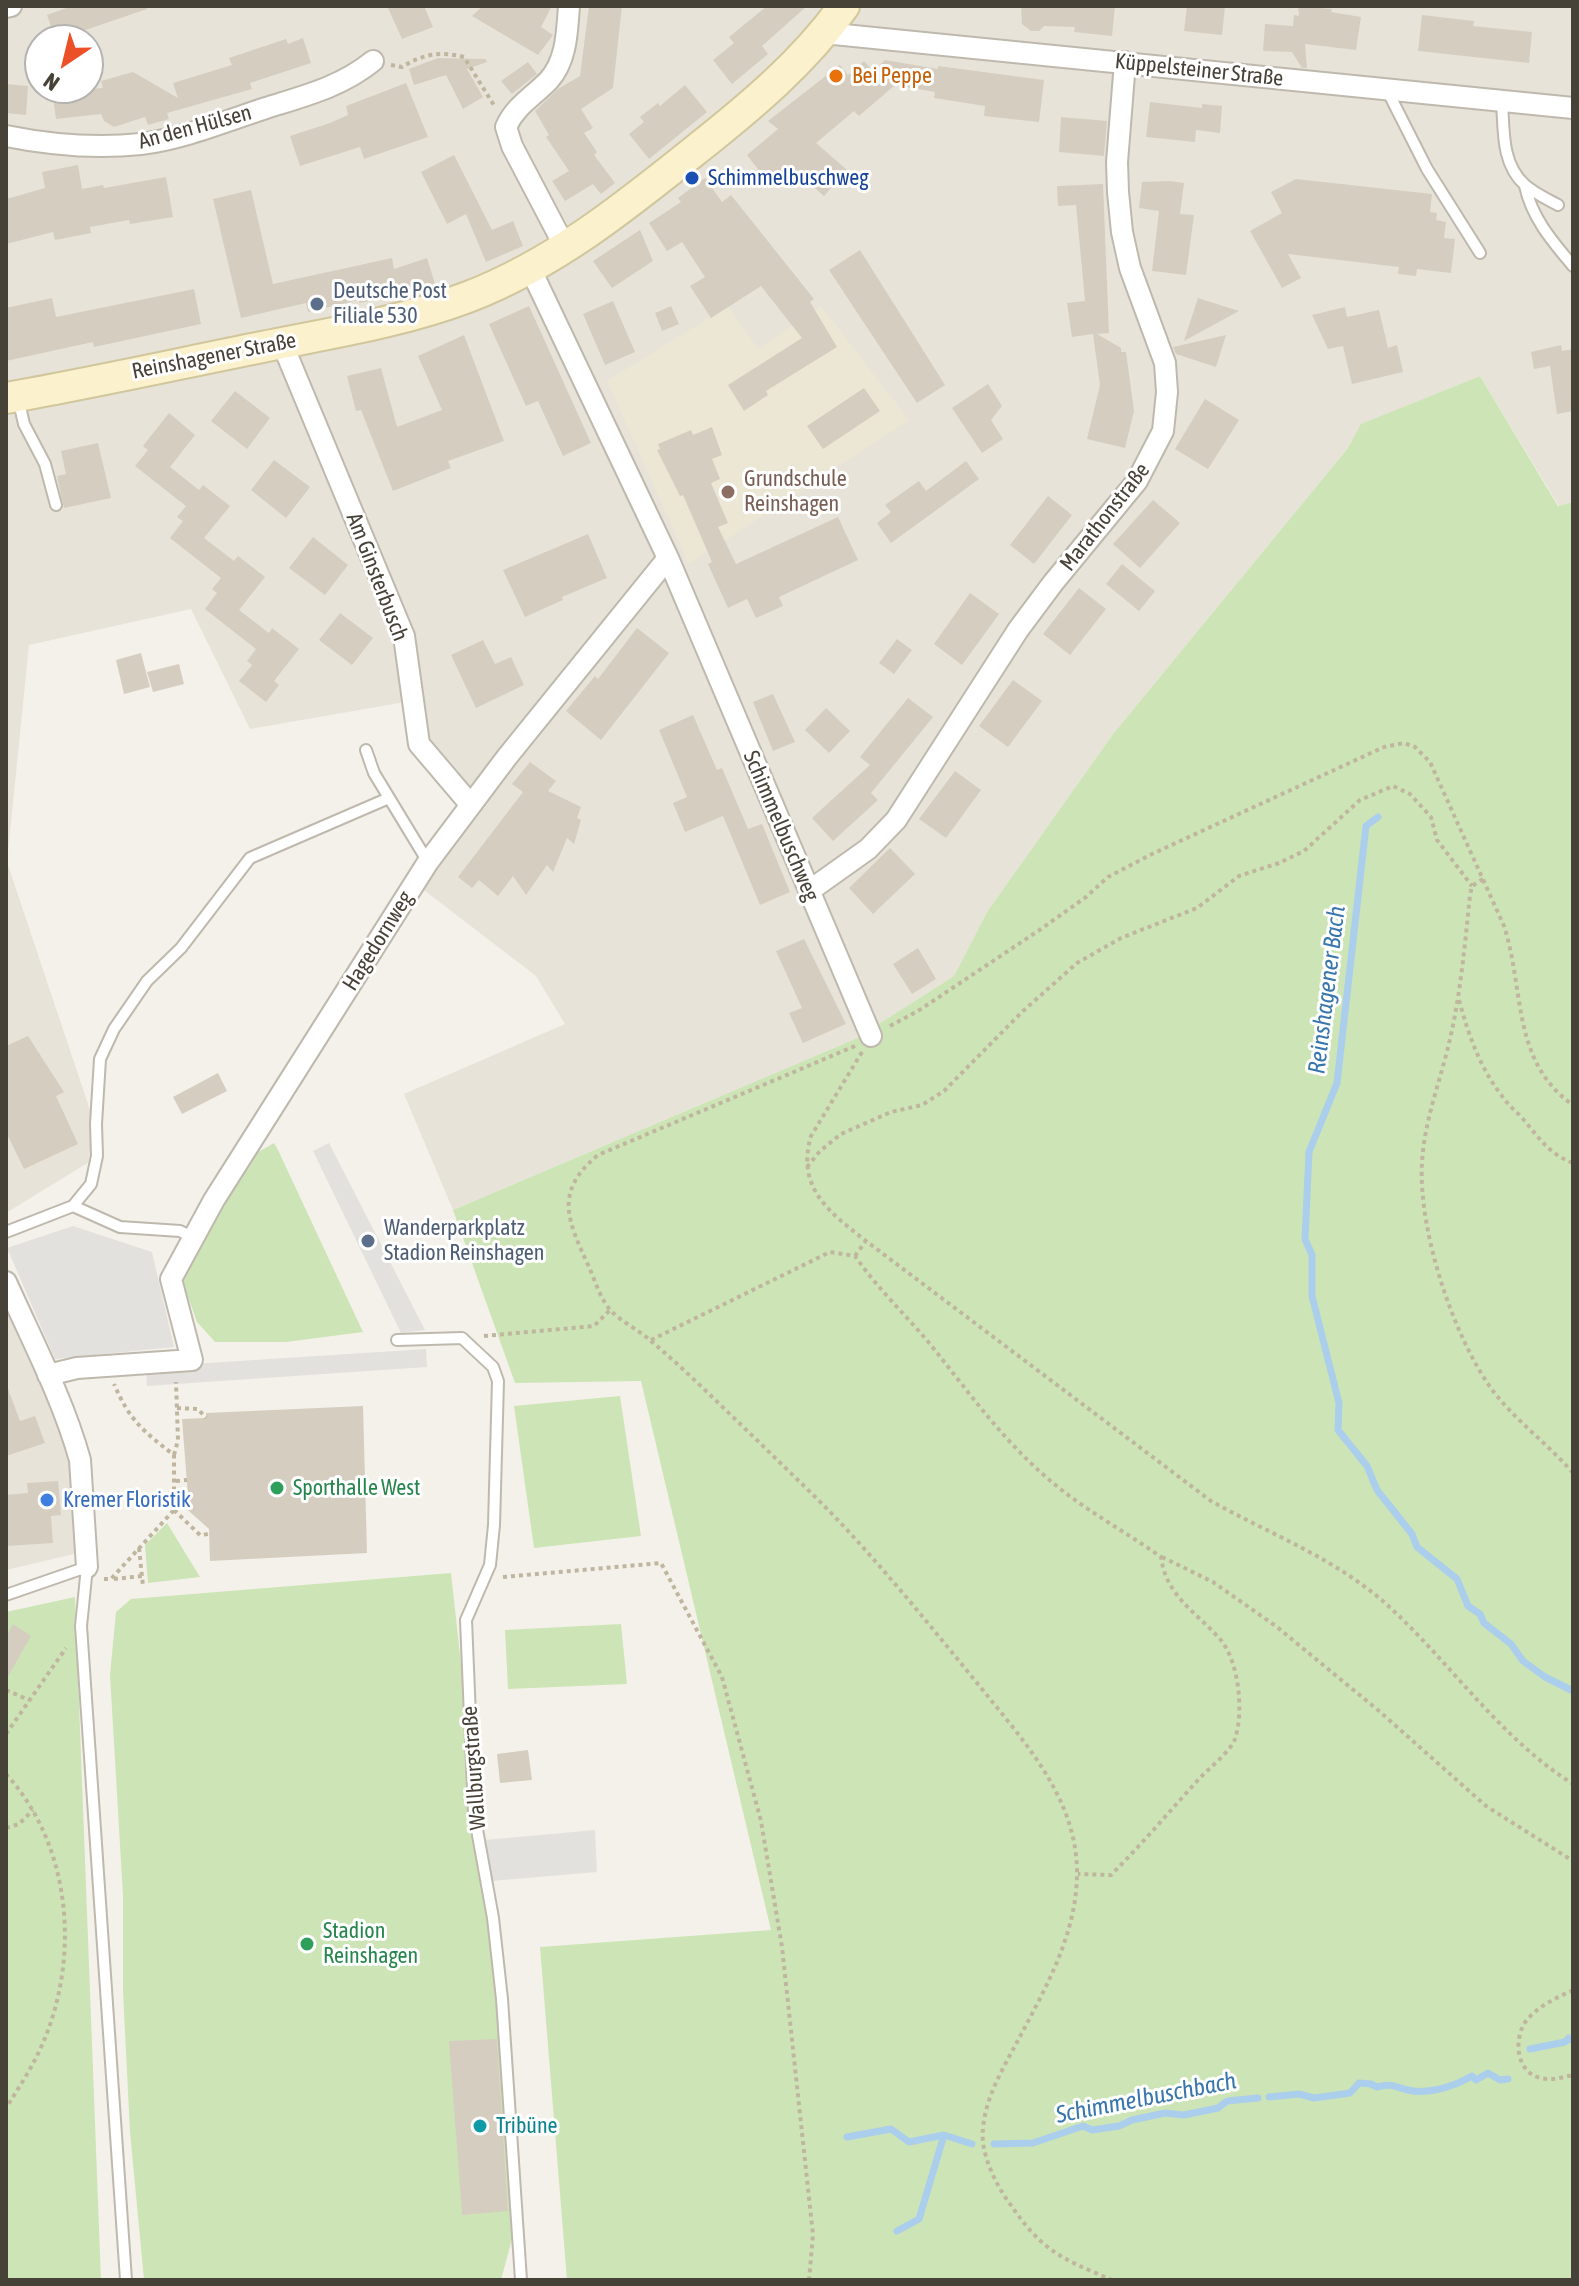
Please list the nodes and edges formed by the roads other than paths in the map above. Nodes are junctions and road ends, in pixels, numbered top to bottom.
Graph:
1 (569, 6) edge
2 (844, 6) edge
3 (824, 33) junction
4 (373, 61) dead end
5 (1125, 62) junction
6 (1386, 88) junction
7 (1502, 101) junction
8 (1573, 108) edge
9 (6, 136) edge
10 (1525, 186) junction
11 (1558, 205) dead end
12 (565, 247) junction
13 (1480, 253) dead end
14 (1573, 266) edge
15 (530, 268) junction
16 (282, 343) junction
17 (12, 397) edge
18 (56, 505) dead end
19 (668, 558) junction
20 (366, 750) dead end
21 (389, 798) junction
22 (470, 804) junction
23 (428, 862) junction
24 (809, 891) junction
25 (871, 1036) road end
26 (73, 1206) junction
27 (6, 1232) edge
28 (192, 1237) junction
29 (6, 1282) edge
30 (397, 1340) dead end
31 (48, 1375) junction
32 (86, 1573) junction
33 (6, 1595) edge
34 (126, 2280) edge
35 (521, 2280) edge

1 - 12 street
2 - 3 main road, Reinshagener Straße
3 - 5 street, Küppelsteiner Straße
3 - 12 main road, Reinshagener Straße
4 - 9 street, An den Hülsen
5 - 6 street, Küppelsteiner Straße
5 - 24 street, Marathonstraße
6 - 7 street, Küppelsteiner Straße
6 - 13 lane
7 - 8 street, Küppelsteiner Straße
7 - 10 lane
10 - 11 lane
10 - 14 lane
12 - 15 main road, Reinshagener Straße
15 - 16 main road, Reinshagener Straße
15 - 19 street, Schimmelbuschweg
16 - 17 main road, Reinshagener Straße
16 - 22 street, Am Ginsterbusch
17 - 18 lane
19 - 22 street, Hagedornweg
19 - 24 street, Schimmelbuschweg
20 - 21 lane
21 - 23 lane
21 - 26 lane
22 - 23 street, Hagedornweg
23 - 28 street, Hagedornweg
24 - 25 street, Schimmelbuschweg
26 - 27 lane
26 - 28 lane
28 - 31 street, Hagedornweg
29 - 31 street
30 - 35 lane, Wallburgstraße
31 - 32 street
32 - 33 lane
32 - 34 lane

